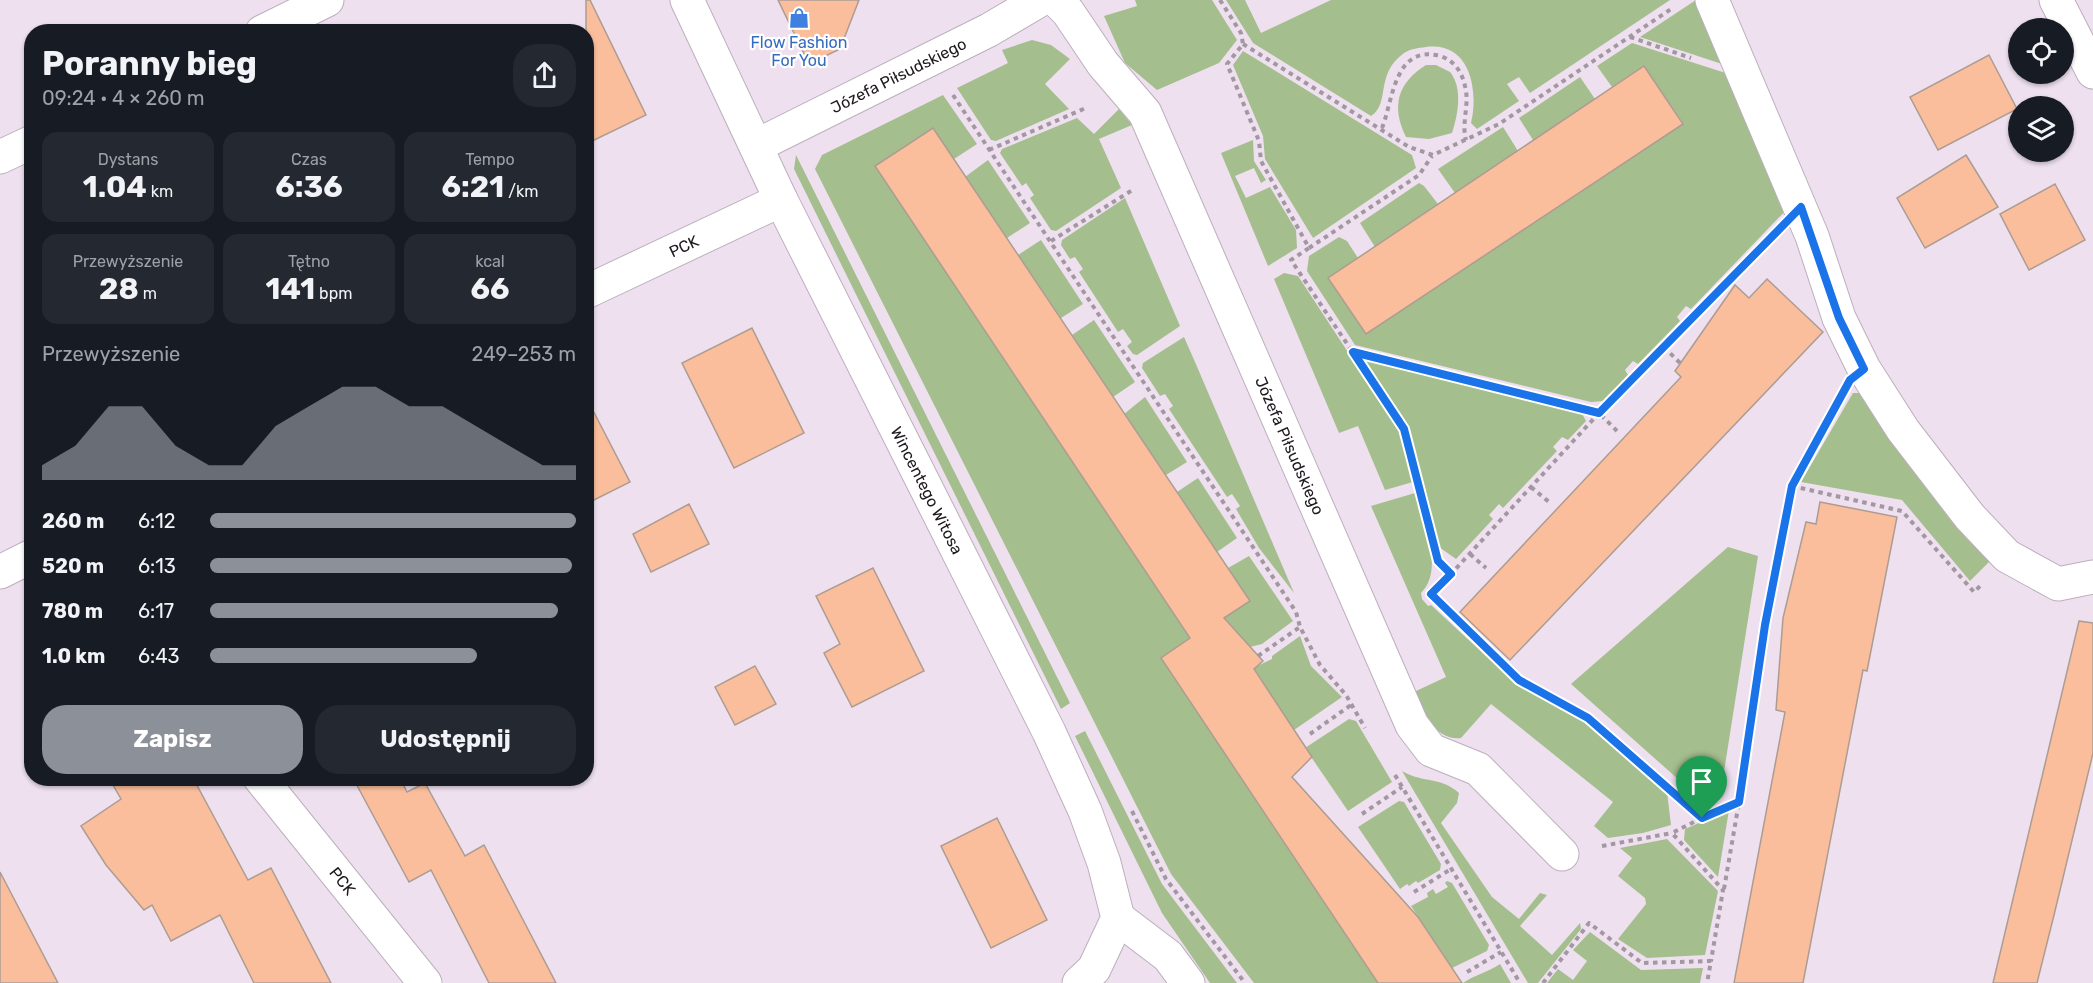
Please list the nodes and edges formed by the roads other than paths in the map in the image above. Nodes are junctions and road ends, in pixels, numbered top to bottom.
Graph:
1 (327, 0) edge
2 (687, 0) edge
3 (1040, 0) edge
4 (1056, 0) edge
5 (1712, 0) edge
6 (2056, 0) edge
7 (278, 24) edge
8 (2093, 72) edge
9 (24, 146) edge
10 (756, 146) junction
11 (0, 157) edge
12 (781, 200) junction
13 (594, 288) edge
14 (24, 560) edge
15 (0, 572) edge
16 (2093, 577) edge
17 (266, 786) edge
18 (1562, 854) road end
19 (1118, 918) junction
20 (425, 983) edge
21 (1079, 983) edge
22 (1188, 983) edge

1 - 7 street
2 - 10 street, Wincentego Witosa
3 - 10 street, Józefa Piłsudskiego
4 - 18 street, Józefa Piłsudskiego
5 - 16 street
6 - 8 street
9 - 11 street
10 - 12 street, Wincentego Witosa
12 - 13 street, PCK
12 - 19 street, Wincentego Witosa
14 - 15 street
17 - 20 street, PCK
19 - 21 street
19 - 22 street

